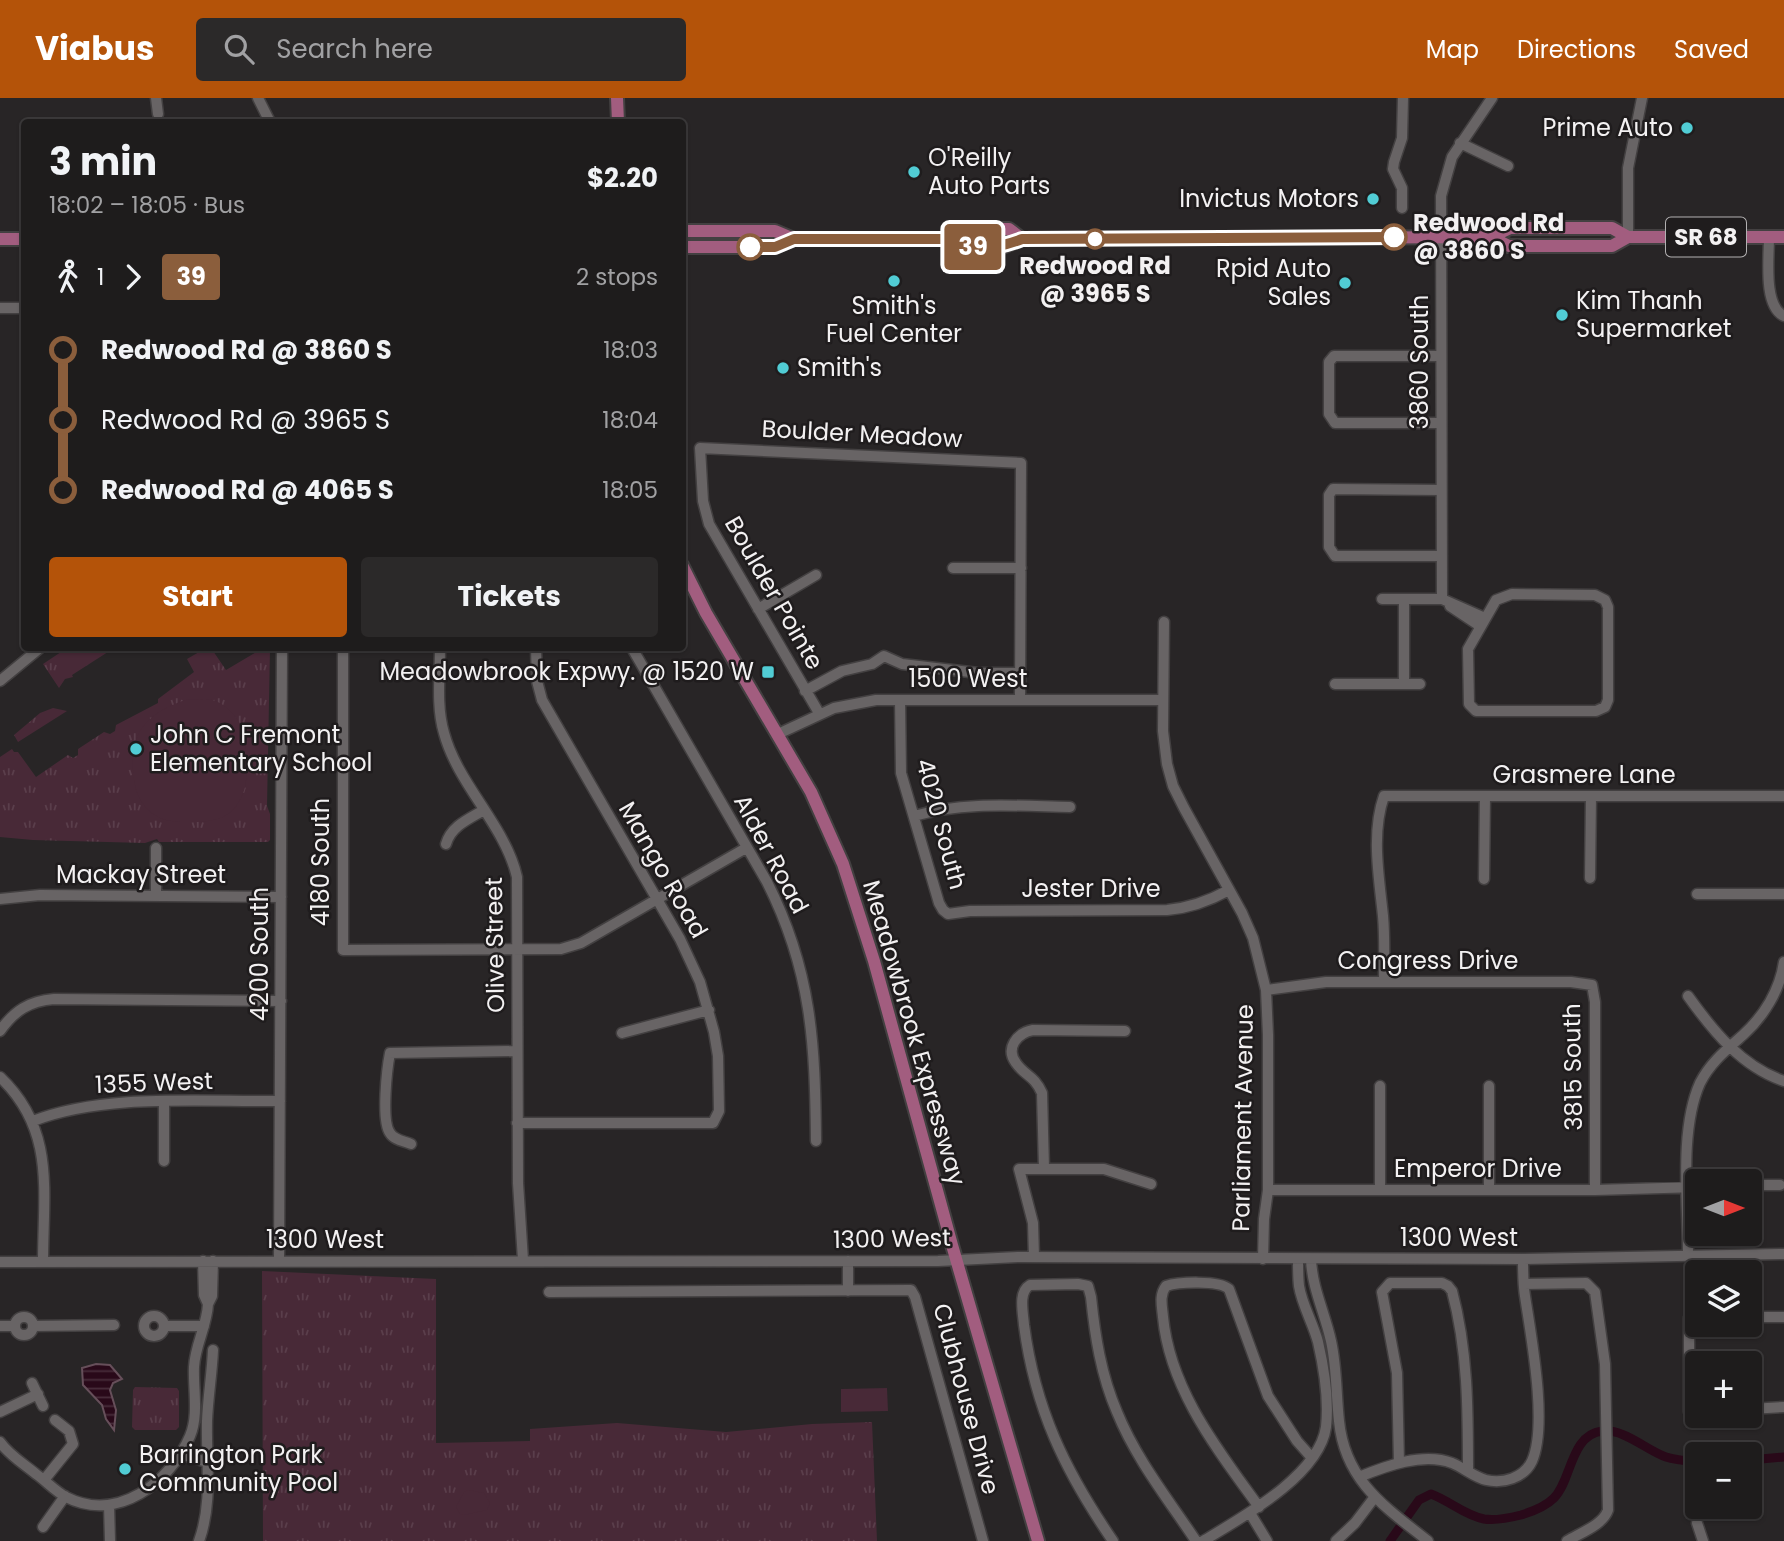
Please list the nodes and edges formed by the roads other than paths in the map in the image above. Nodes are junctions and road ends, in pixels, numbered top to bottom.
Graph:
1 (156, 98) edge
2 (258, 98) edge
3 (617, 98) edge
4 (1403, 98) edge
5 (1492, 98) edge
6 (1642, 98) edge
7 (158, 114) dead end
8 (268, 119) edge
9 (618, 119) edge
10 (1460, 143) junction
11 (1508, 166) dead end
12 (1402, 208) dead end
13 (686, 231) edge
14 (1440, 237) junction
15 (1491, 237) junction
16 (1628, 237) junction
17 (1769, 237) junction
18 (1784, 237) edge
19 (0, 239) edge
20 (21, 239) edge
21 (794, 239) junction
22 (945, 239) junction
23 (1022, 239) junction
24 (686, 247) edge
25 (0, 308) edge
26 (21, 308) edge
27 (1784, 316) edge
28 (1440, 356) junction
29 (1441, 423) junction
30 (700, 448) joint
31 (1441, 489) junction
32 (1442, 556) junction
33 (953, 568) dead end
34 (1021, 568) junction
35 (686, 573) edge
36 (816, 575) dead end
37 (1382, 599) dead end
38 (1404, 599) junction
39 (1442, 599) junction
40 (758, 609) junction
41 (1164, 622) dead end
42 (1483, 622) junction
43 (36, 651) edge
44 (282, 651) edge
45 (344, 651) edge
46 (440, 651) edge
47 (537, 651) edge
48 (634, 651) edge
49 (1020, 673) junction
50 (0, 681) edge
51 (1335, 684) dead end
52 (1404, 684) junction
53 (1420, 684) dead end
54 (806, 691) junction
55 (900, 700) junction
56 (1020, 700) junction
57 (1163, 700) junction
58 (818, 713) junction
59 (778, 734) junction
60 (1485, 796) junction
61 (1591, 796) junction
62 (1784, 796) edge
63 (1070, 807) dead end
64 (484, 810) junction
65 (914, 816) junction
66 (446, 844) dead end
67 (156, 848) dead end
68 (746, 848) junction
69 (1484, 878) dead end
70 (1590, 878) dead end
71 (1229, 890) junction
72 (1696, 894) dead end
73 (1784, 894) edge
74 (156, 896) junction
75 (281, 897) junction
76 (0, 899) edge
77 (657, 899) junction
78 (948, 914) joint
79 (517, 951) junction
80 (1784, 962) edge
81 (1384, 982) junction
82 (1592, 985) joint
83 (1266, 990) junction
84 (1688, 996) dead end
85 (281, 1001) junction
86 (709, 1010) junction
87 (0, 1031) edge
88 (1125, 1031) dead end
89 (622, 1033) dead end
90 (1729, 1046) junction
91 (517, 1051) junction
92 (0, 1077) edge
93 (1784, 1081) edge
94 (1380, 1086) dead end
95 (1489, 1086) dead end
96 (280, 1101) junction
97 (164, 1102) junction
98 (33, 1121) junction
99 (517, 1123) junction
100 (816, 1141) dead end
101 (411, 1144) dead end
102 (164, 1161) dead end
103 (1044, 1168) junction
104 (1692, 1169) edge
105 (1151, 1184) dead end
106 (1762, 1185) edge
107 (1780, 1185) dead end
108 (1685, 1187) edge
109 (1268, 1190) junction
110 (1380, 1190) junction
111 (1489, 1190) junction
112 (1595, 1190) junction
113 (1689, 1246) edge
114 (1688, 1254) junction
115 (1784, 1254) edge
116 (1034, 1257) junction
117 (957, 1259) junction
118 (1263, 1259) junction
119 (1298, 1259) junction
120 (1311, 1259) junction
121 (1523, 1259) junction
122 (279, 1260) junction
123 (523, 1260) junction
124 (208, 1261) junction
125 (848, 1261) junction
126 (0, 1262) edge
127 (43, 1262) junction
128 (1524, 1284) junction
129 (848, 1291) junction
130 (549, 1293) dead end
131 (1762, 1317) edge
132 (1784, 1317) edge
133 (114, 1325) dead end
134 (0, 1326) edge
135 (164, 1326) dead end
136 (204, 1326) junction
137 (213, 1350) dead end
138 (32, 1383) dead end
139 (38, 1394) junction
140 (194, 1397) junction
141 (210, 1397) junction
142 (43, 1405) dead end
143 (1784, 1407) edge
144 (1762, 1408) edge
145 (0, 1412) edge
146 (55, 1420) dead end
147 (1, 1445) edge
148 (180, 1454) junction
149 (1311, 1458) junction
150 (207, 1462) junction
151 (1399, 1463) junction
152 (1468, 1471) junction
153 (1359, 1477) junction
154 (44, 1480) junction
155 (65, 1496) junction
156 (1374, 1498) junction
157 (109, 1505) junction
158 (1254, 1510) junction
159 (1697, 1523) dead end
160 (44, 1527) dead end
161 (110, 1541) edge
162 (199, 1541) edge
163 (983, 1541) edge
164 (1038, 1541) edge
165 (1113, 1541) edge
166 (1196, 1541) edge
167 (1203, 1541) edge
168 (1267, 1541) edge
169 (1336, 1541) edge
170 (1428, 1541) edge
171 (1567, 1541) edge
172 (1703, 1541) edge

1 - 7 street
2 - 8 street
3 - 9 main road
4 - 12 street
5 - 10 street, 3860 South
6 - 16 street
10 - 11 street
10 - 14 street, 3860 South
13 - 21 main road, SR 68
14 - 15 main road, SR 68
14 - 23 main road, SR 68
14 - 28 street, 3860 South
15 - 16 main road, SR 68
15 - 16 main road, SR 68
16 - 17 main road, SR 68
17 - 18 main road, SR 68
17 - 27 street
19 - 20 main road
21 - 22 main road, SR 68
21 - 24 main road, SR 68
22 - 23 main road, SR 68
22 - 23 main road, SR 68
25 - 26 street
28 - 29 street, 3860 South
28 - 29 street
29 - 31 street, 3860 South
30 - 34 street, Boulder Meadow
30 - 40 street, Boulder Pointe
31 - 32 street, 3860 South
31 - 32 street
32 - 39 street, 3860 South
33 - 34 street
34 - 49 street
35 - 59 main road, Meadowbrook Expressway
36 - 40 street
37 - 38 street
38 - 39 street
38 - 52 street
39 - 42 street
40 - 54 street, Boulder Pointe
41 - 57 street, Parliament Avenue
42 - 42 street
43 - 50 street
44 - 75 street, 4200 South
45 - 79 street, 4180 South
46 - 64 street, Olive Street
47 - 77 street, Mango Road
48 - 68 street, Alder Road
49 - 54 street
49 - 56 street
51 - 52 street
52 - 53 street
54 - 58 street, Boulder Pointe
55 - 56 street, 1500 West
55 - 58 street, 1500 West
55 - 65 street, 4020 South
56 - 57 street, 1500 West
57 - 71 street, Parliament Avenue
58 - 59 street, 1500 West
59 - 117 main road, Meadowbrook Expressway
60 - 61 street, Grasmere Lane
60 - 69 street
60 - 81 street, Grasmere Lane
61 - 62 street, Grasmere Lane
61 - 70 street
63 - 65 street
64 - 66 street
64 - 79 street, Olive Street
65 - 78 street, 4020 South
67 - 74 street
68 - 77 street
68 - 100 street, Alder Road
71 - 78 street, Jester Drive
71 - 83 street, Parliament Avenue
72 - 73 street
74 - 75 street, Mackay Street
74 - 76 street, Mackay Street
75 - 85 street, 4200 South
77 - 79 street
77 - 86 street, Mango Road
79 - 91 street, Olive Street
80 - 90 street
81 - 82 street, Congress Drive
81 - 83 street, Congress Drive
82 - 112 street, 3815 South
83 - 109 street, Parliament Avenue
84 - 90 street
85 - 87 street
85 - 96 street, 4200 South
86 - 89 street
86 - 99 street, Mango Road
88 - 103 street
90 - 93 street
90 - 104 street
91 - 99 street, Olive Street
91 - 101 street
92 - 98 street
94 - 110 street
95 - 111 street
96 - 97 street, 1355 West
96 - 122 street, 4200 South
97 - 98 street, 1355 West
97 - 102 street
98 - 127 street
99 - 123 street, Olive Street
103 - 105 street
103 - 116 street
106 - 107 street
108 - 112 street, Emperor Drive
109 - 110 street, Emperor Drive
109 - 118 street, Parliament Avenue
110 - 111 street, Emperor Drive
111 - 112 street, Emperor Drive
113 - 114 street
114 - 115 street, 1300 West
114 - 121 street, 1300 West
116 - 117 street, 1300 West
116 - 118 street, 1300 West
117 - 125 street, 1300 West
117 - 164 main road, Meadowbrook Expressway
118 - 119 street, 1300 West
119 - 120 street, 1300 West
119 - 149 street
120 - 121 street, 1300 West
120 - 153 street
121 - 128 street
122 - 123 street, 1300 West
122 - 124 street, 1300 West
123 - 125 street, 1300 West
124 - 127 street, 1300 West
124 - 136 street
125 - 129 street
126 - 127 street, 1300 West
128 - 152 street
128 - 171 street
129 - 130 street, Clubhouse Drive
129 - 163 street, Clubhouse Drive
131 - 132 street
133 - 134 street
135 - 136 street
136 - 140 street
137 - 141 street
138 - 139 street
139 - 142 street
139 - 145 street
140 - 141 street
140 - 148 street
141 - 150 street
143 - 144 street
146 - 154 street
147 - 154 street
148 - 150 street
148 - 157 street
149 - 158 street
149 - 158 street
150 - 162 street
151 - 152 street
151 - 152 street
151 - 153 street
153 - 156 street
154 - 155 street
155 - 157 street
155 - 160 street
156 - 169 street
156 - 170 street
157 - 161 street
158 - 167 street
158 - 168 street
159 - 172 street
165 - 166 street

